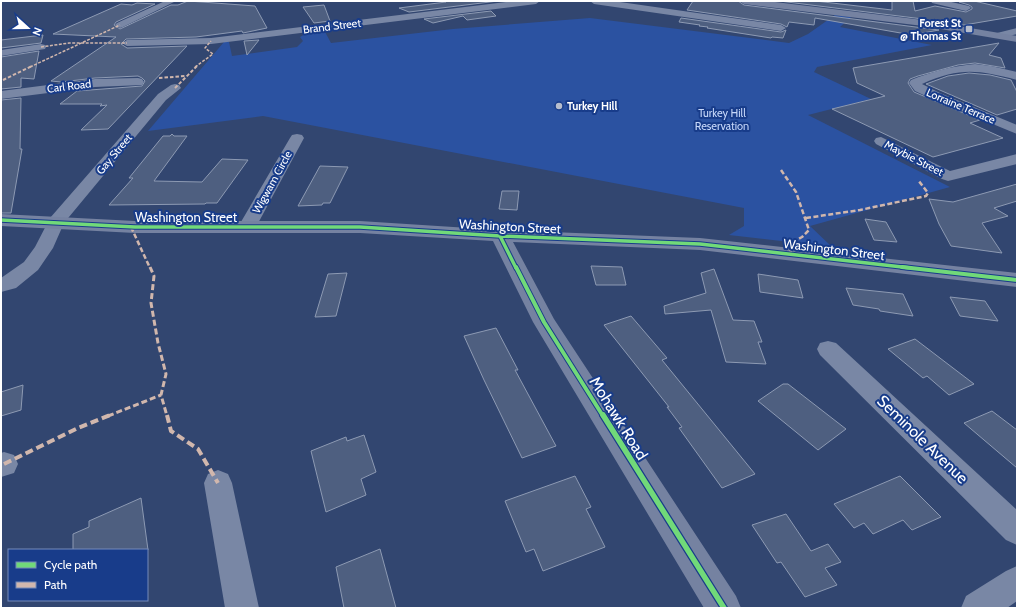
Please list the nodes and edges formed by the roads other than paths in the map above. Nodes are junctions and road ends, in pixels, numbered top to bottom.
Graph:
1 (172, 1) edge
2 (536, 1) edge
3 (594, 1) edge
4 (744, 1) edge
5 (936, 1) edge
6 (966, 8) dead end
7 (120, 25) dead end
8 (781, 28) dead end
9 (1017, 31) edge
10 (1001, 35) junction
11 (1017, 39) edge
12 (127, 43) dead end
13 (41, 47) dead end
14 (1, 53) edge
15 (1017, 76) edge
16 (138, 82) dead end
17 (175, 88) dead end
18 (1, 95) edge
19 (1017, 130) edge
20 (297, 138) dead end
21 (881, 141) dead end
22 (1017, 159) edge
23 (1, 220) edge
24 (56, 222) junction
25 (247, 227) junction
26 (500, 236) junction
27 (1017, 280) edge
28 (1, 285) edge
29 (828, 349) dead end
30 (218, 483) dead end
31 (1017, 530) edge
32 (1017, 582) edge
33 (242, 608) edge
34 (724, 608) edge
35 (978, 608) edge

1 - 7 street
2 - 12 street, Brand Street
3 - 8 street
4 - 10 street
5 - 6 street
9 - 10 street
10 - 11 street
13 - 14 street
15 - 19 street, Lorraine Terrace
16 - 18 street, Carl Road
17 - 24 street, Gay Street
20 - 25 street, Wigwam Circle
21 - 22 street, Maybie Street
23 - 24 street, Washington Street
24 - 25 street, Washington Street
24 - 28 street, Gay Street
25 - 26 street, Washington Street
26 - 27 street, Washington Street
26 - 34 street, Mohawk Road
29 - 31 street, Seminole Avenue
30 - 33 street
32 - 35 street

